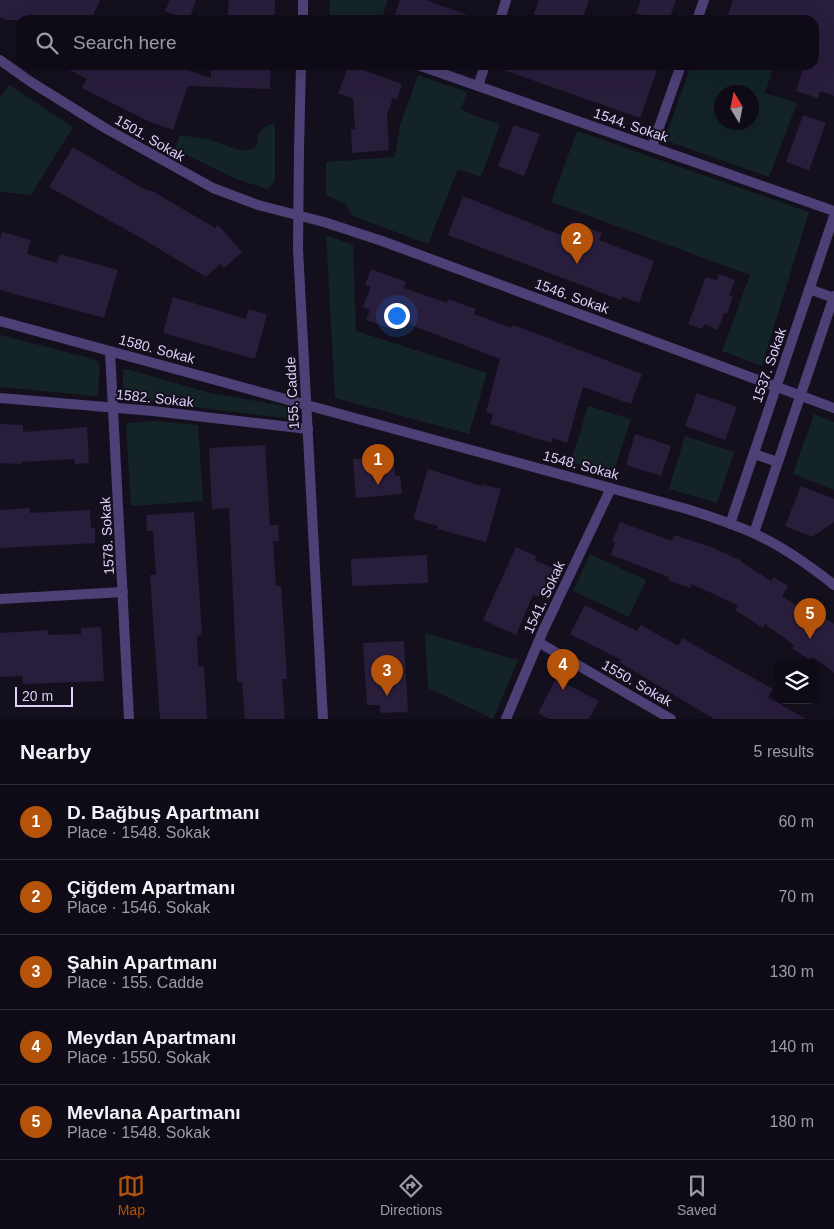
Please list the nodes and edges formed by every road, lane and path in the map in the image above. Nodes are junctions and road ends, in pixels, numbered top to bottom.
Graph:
1 (304, 0) edge
2 (506, 0) edge
3 (704, 0) edge
4 (303, 15) edge
5 (502, 15) edge
6 (699, 15) edge
7 (0, 60) edge
8 (301, 70) edge
9 (432, 70) edge
10 (483, 70) edge
11 (679, 70) edge
12 (478, 86) junction
13 (652, 147) junction
14 (834, 211) edge
15 (298, 215) junction
16 (834, 216) edge
17 (809, 289) junction
18 (834, 297) edge
19 (0, 321) edge
20 (110, 351) junction
21 (777, 386) junction
22 (801, 395) junction
23 (0, 398) edge
24 (306, 404) junction
25 (113, 407) junction
26 (834, 408) edge
27 (308, 429) junction
28 (754, 454) junction
29 (778, 462) junction
30 (611, 488) junction
31 (730, 524) junction
32 (754, 533) junction
33 (834, 585) edge
34 (124, 592) junction
35 (0, 599) edge
36 (538, 642) junction
37 (129, 719) edge
38 (323, 719) edge
39 (506, 719) edge
40 (671, 719) edge

1 - 4 street
2 - 5 street
3 - 6 street
7 - 15 street, 1501. Sokak
8 - 15 street, 155. Cadde
9 - 12 street, 1544. Sokak
10 - 12 street
11 - 13 street
12 - 13 street, 1544. Sokak
13 - 14 street, 1544. Sokak
15 - 21 street, 1546. Sokak
15 - 24 street, 155. Cadde
16 - 17 street, 1537. Sokak
17 - 18 street
17 - 21 street, 1537. Sokak
18 - 22 street
19 - 20 street, 1580. Sokak
20 - 24 street, 1580. Sokak
20 - 25 street, 1578. Sokak
21 - 22 street, 1546. Sokak
21 - 28 street, 1537. Sokak
22 - 26 street, 1546. Sokak
22 - 29 street
23 - 25 street, 1582. Sokak
24 - 27 street, 155. Cadde
24 - 30 street, 1548. Sokak
25 - 27 street, 1582. Sokak
25 - 34 street, 1578. Sokak
27 - 38 street, 155. Cadde
28 - 29 street
28 - 31 street, 1537. Sokak
29 - 32 street
30 - 31 street, 1548. Sokak
30 - 36 street, 1541. Sokak
31 - 32 street, 1548. Sokak
32 - 33 street, 1548. Sokak
34 - 35 street
34 - 37 street, 1578. Sokak
36 - 39 street, 1541. Sokak
36 - 40 street, 1550. Sokak

